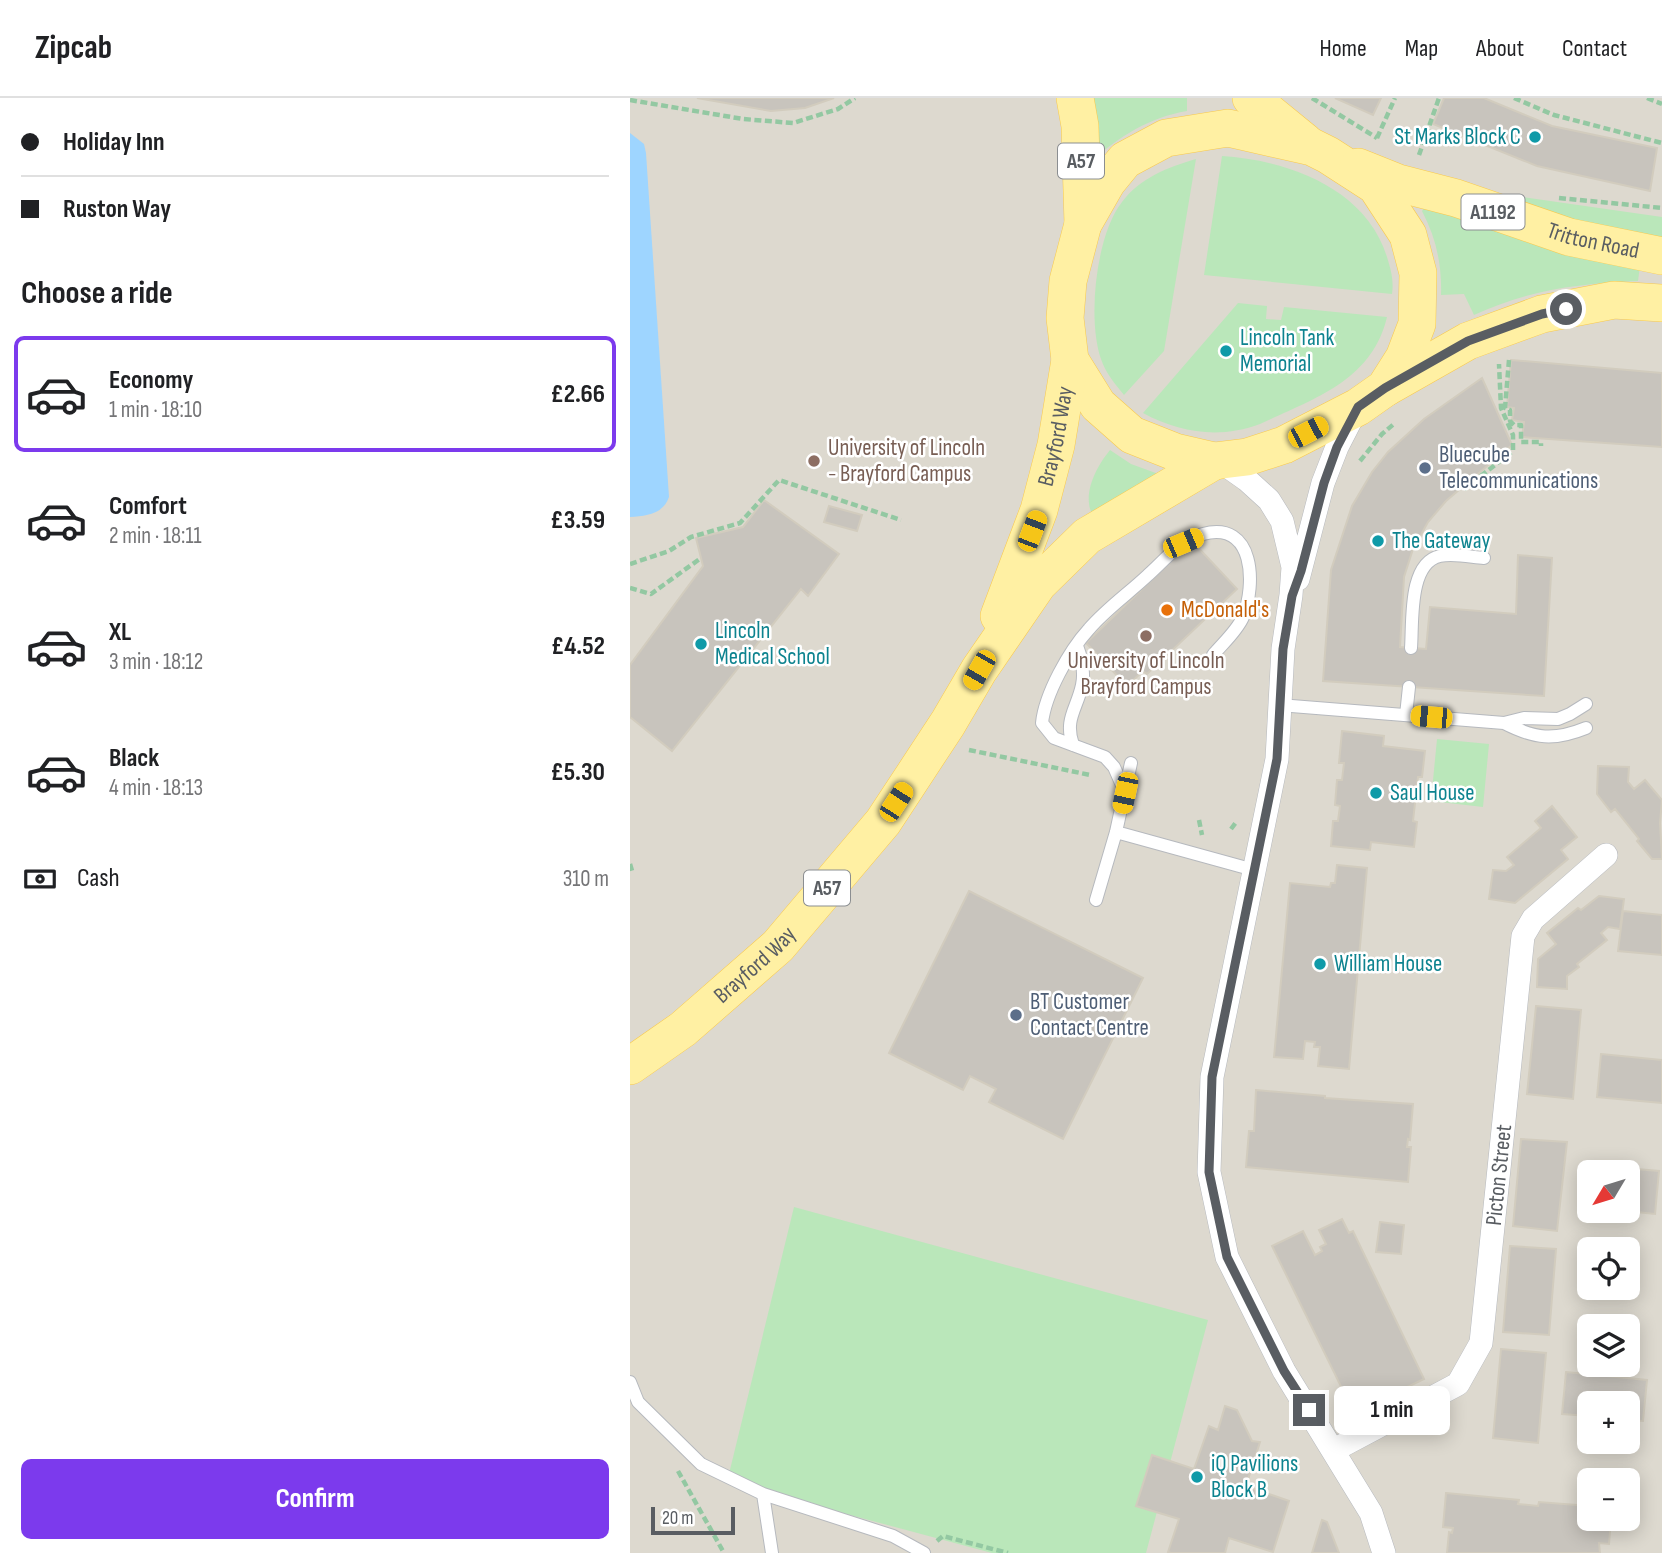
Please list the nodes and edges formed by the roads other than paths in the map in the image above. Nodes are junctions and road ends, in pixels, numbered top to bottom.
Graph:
1 (1075, 98) edge
2 (1251, 98) edge
3 (1320, 151) junction
4 (1083, 224) junction
5 (1662, 256) edge
6 (1662, 303) edge
7 (1070, 360) junction
8 (1382, 404) junction
9 (1217, 461) junction
10 (1484, 558) dead end
11 (1292, 596) junction
12 (1077, 646) junction
13 (1411, 648) dead end
14 (1213, 654) dead end
15 (979, 670) junction
16 (1409, 687) dead end
17 (1586, 704) dead end
18 (1279, 705) junction
19 (1406, 715) junction
20 (1504, 723) junction
21 (1586, 728) dead end
22 (1073, 745) junction
23 (1131, 763) dead end
24 (1125, 793) junction
25 (1116, 832) junction
26 (1606, 855) dead end
27 (1254, 870) junction
28 (1096, 900) dead end
29 (630, 1066) edge
30 (630, 1382) edge
31 (1334, 1450) junction
32 (763, 1494) junction
33 (772, 1553) edge
34 (924, 1553) edge
35 (1384, 1553) edge

1 - 4 main road, A57
2 - 3 main road
3 - 4 main road
3 - 5 main road, Tritton Road / A1192
3 - 8 main road
4 - 7 main road
6 - 8 main road
7 - 9 main road
7 - 15 main road, Brayford Way
8 - 9 main road
8 - 11 street
9 - 11 street
9 - 15 main road, Brayford Way
10 - 13 lane
11 - 18 street
12 - 14 lane
12 - 22 lane
12 - 22 lane
15 - 29 main road, Brayford Way / A57
16 - 19 lane
17 - 20 lane
18 - 19 lane
18 - 27 street
19 - 20 lane
20 - 21 lane
22 - 24 lane
23 - 24 lane
24 - 25 lane
25 - 27 lane
25 - 28 lane
26 - 31 street, Picton Street
27 - 31 street
30 - 32 lane
31 - 35 street
32 - 33 lane
32 - 34 lane

